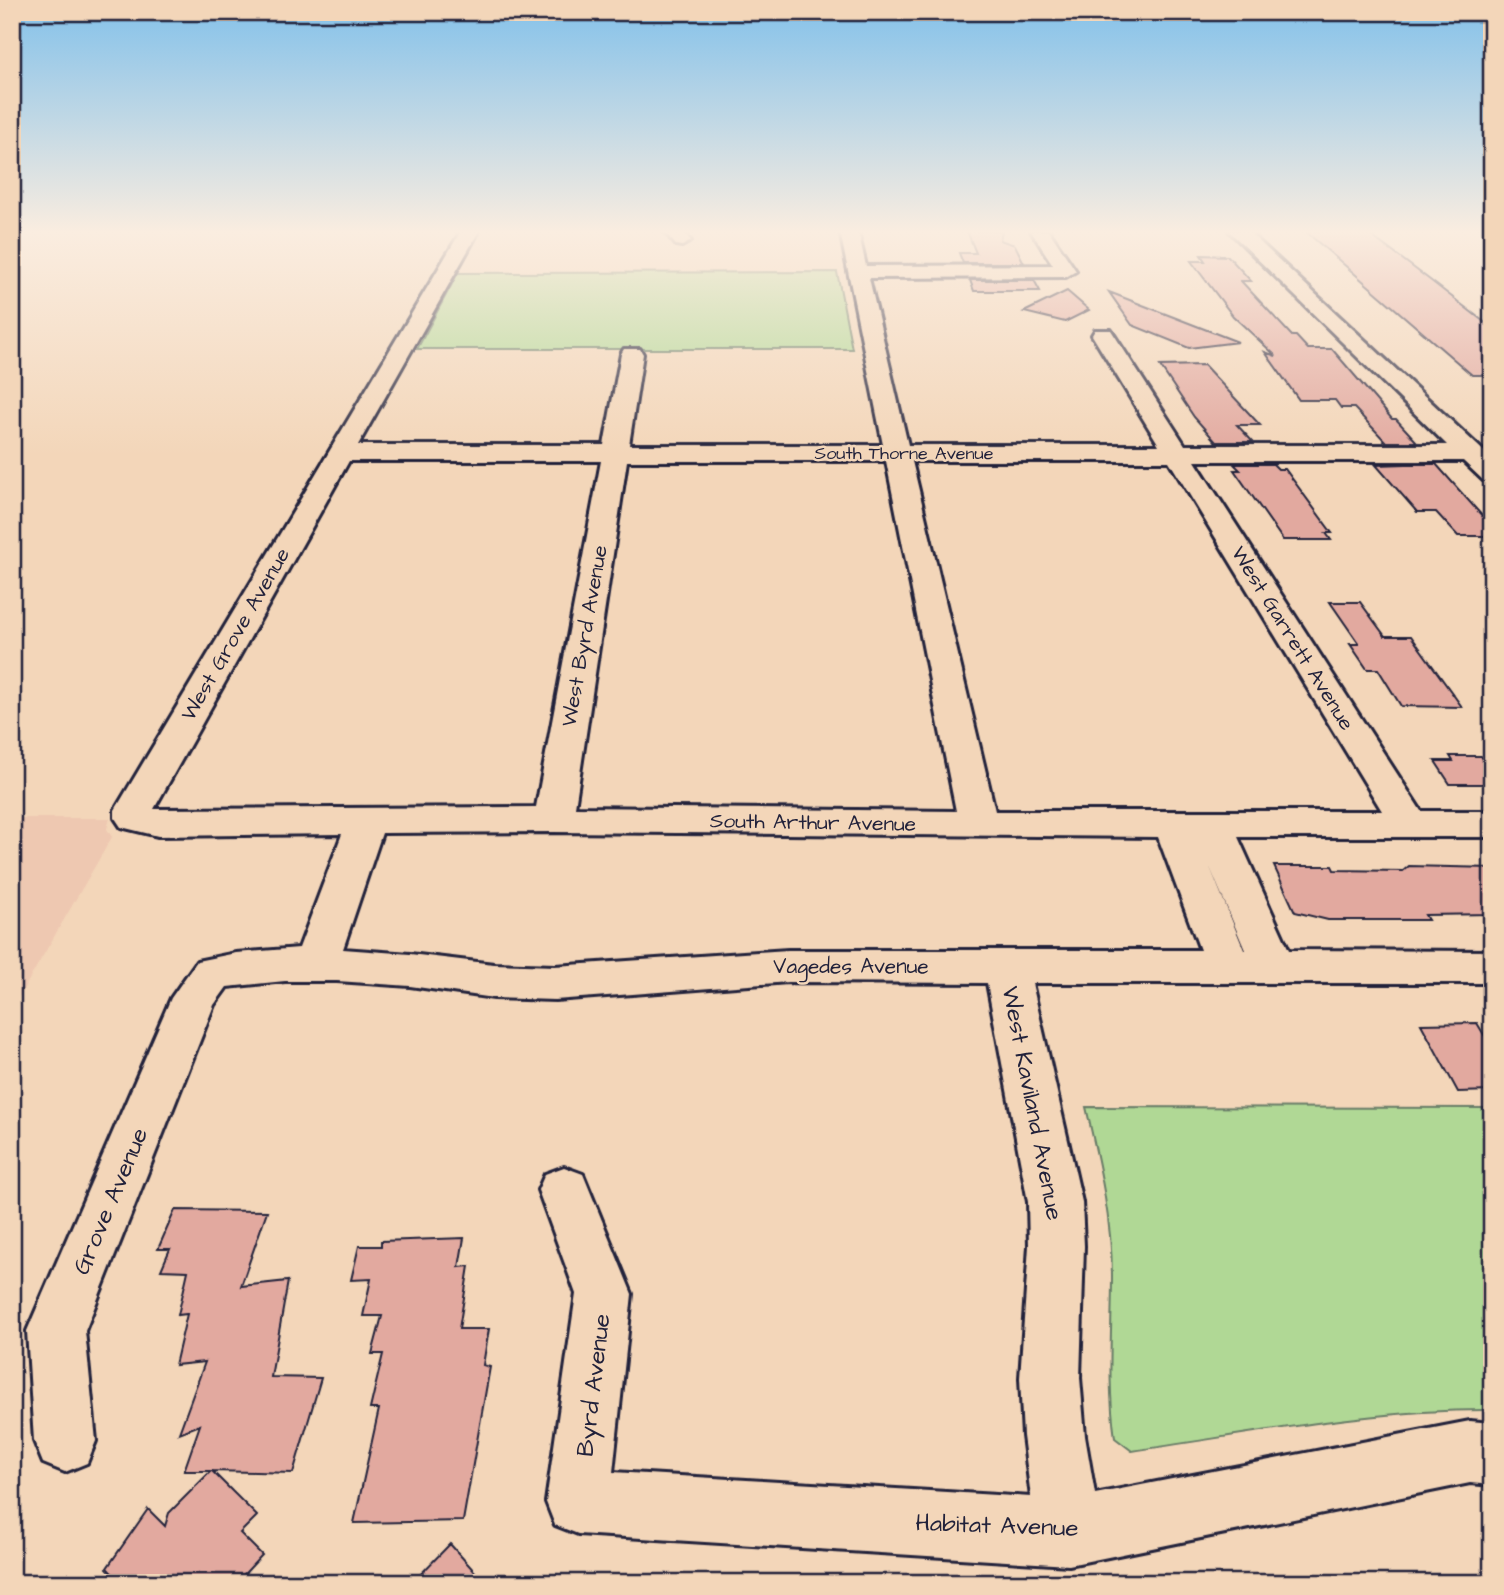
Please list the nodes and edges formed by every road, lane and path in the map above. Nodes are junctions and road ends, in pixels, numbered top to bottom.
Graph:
1 (426, 305) edge
2 (866, 305) edge
3 (1315, 305) edge
4 (1103, 335) dead end
5 (632, 354) dead end
6 (340, 453) junction
7 (615, 453) junction
8 (895, 453) junction
9 (1178, 453) junction
10 (1469, 453) junction
11 (1492, 474) edge
12 (135, 818) joint
13 (553, 819) junction
14 (366, 822) junction
15 (978, 824) junction
16 (1193, 824) junction
17 (1409, 824) junction
18 (1492, 824) edge
19 (315, 966) junction
20 (1006, 966) junction
21 (1492, 967) edge
22 (1229, 968) junction
23 (1275, 968) junction
24 (213, 973) joint
25 (565, 1190) dead end
26 (65, 1441) dead end
27 (1492, 1454) edge
28 (578, 1502) joint
29 (1069, 1532) junction

1 - 6 street, West Grove Avenue
2 - 8 street
3 - 10 street
4 - 9 street, West Garrett Avenue
5 - 7 street, West Byrd Avenue
6 - 7 street, South Thorne Avenue
6 - 12 street, West Grove Avenue
7 - 8 street, South Thorne Avenue
7 - 13 street, West Byrd Avenue
8 - 9 street, South Thorne Avenue
8 - 15 street
9 - 10 street, South Thorne Avenue
9 - 17 street, West Garrett Avenue
10 - 11 street
12 - 14 street, South Arthur Avenue
13 - 14 street, South Arthur Avenue
13 - 15 street, South Arthur Avenue
14 - 19 street
15 - 16 street, South Arthur Avenue
16 - 17 street, South Arthur Avenue
16 - 22 street
16 - 23 street
17 - 18 street, South Arthur Avenue
19 - 20 street, Vagedes Avenue
19 - 24 street, Vagedes Avenue
20 - 22 street, Vagedes Avenue
20 - 29 street, West Kaviland Avenue
21 - 23 street, Vagedes Avenue
22 - 23 street, Vagedes Avenue
24 - 26 street, Grove Avenue
25 - 28 street, Byrd Avenue
27 - 29 street, Habitat Avenue
28 - 29 street, Habitat Avenue

